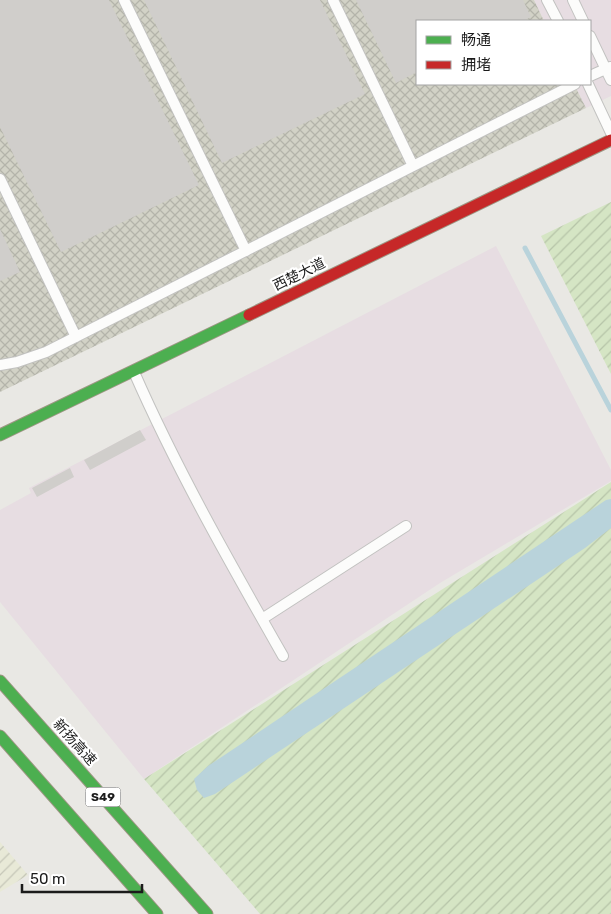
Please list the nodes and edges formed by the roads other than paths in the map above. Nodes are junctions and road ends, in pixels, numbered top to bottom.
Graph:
1 (124, 0) edge
2 (333, 0) edge
3 (547, 0) edge
4 (573, 0) edge
5 (557, 20) edge
6 (583, 20) edge
7 (591, 38) edge
8 (608, 68) edge
9 (591, 76) edge
10 (611, 80) edge
11 (573, 85) edge
12 (588, 85) edge
13 (611, 133) edge
14 (611, 140) edge
15 (413, 166) junction
16 (0, 179) edge
17 (246, 251) junction
18 (76, 337) junction
19 (0, 364) edge
20 (133, 371) junction
21 (0, 435) edge
22 (406, 526) dead end
23 (262, 619) junction
24 (283, 656) dead end
25 (0, 681) edge
26 (0, 736) edge
27 (157, 914) edge
28 (207, 914) edge

1 - 17 lane
2 - 15 lane
3 - 5 lane
4 - 6 lane
7 - 8 lane
8 - 9 lane
8 - 10 lane
11 - 15 lane
12 - 13 lane
14 - 20 main road, 西楚大道
15 - 17 lane
16 - 18 lane
17 - 18 lane
18 - 19 lane
20 - 21 main road, 西楚大道
20 - 23 lane
22 - 23 lane
23 - 24 lane
25 - 28 main road, 新扬高速 / S49
26 - 27 main road, S49

